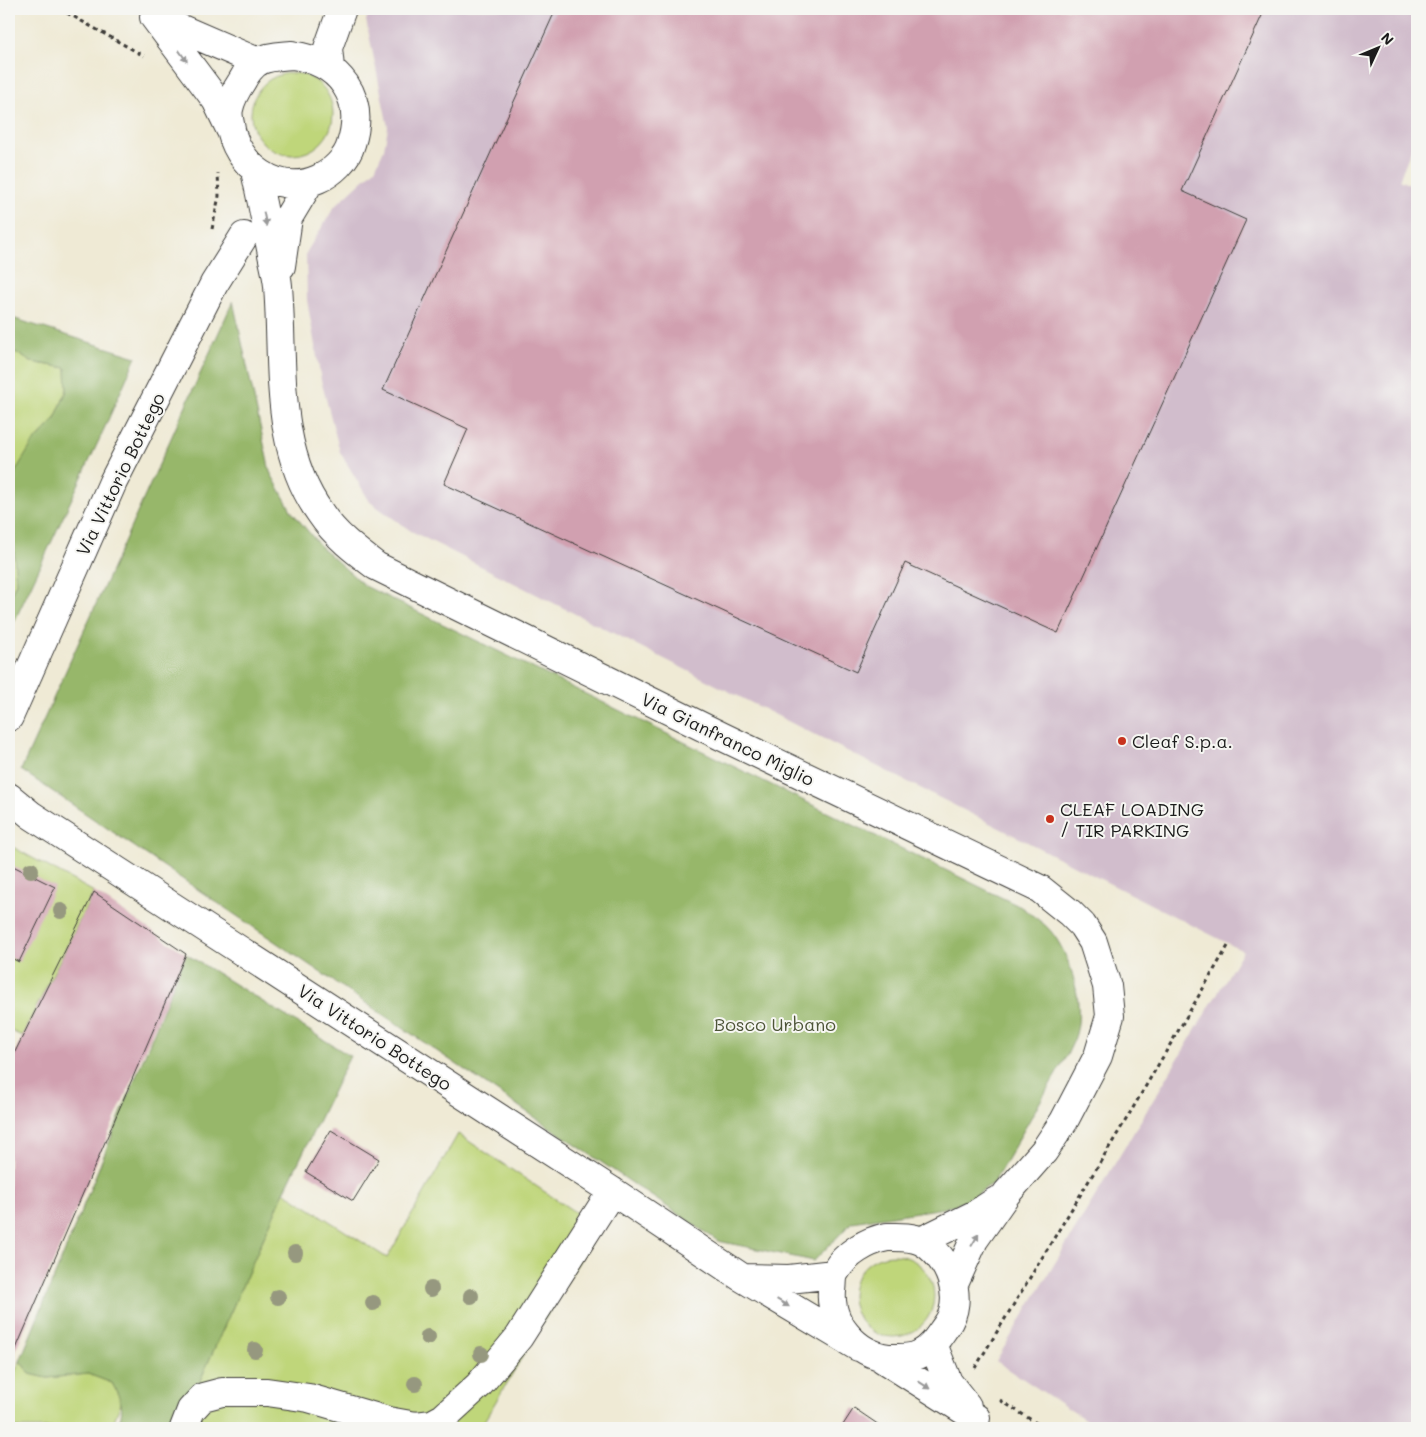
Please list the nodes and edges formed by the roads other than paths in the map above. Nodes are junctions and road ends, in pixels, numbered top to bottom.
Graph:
1 (342, 9) edge
2 (147, 13) edge
3 (258, 62) junction
4 (330, 68) junction
5 (230, 129) junction
6 (255, 171) junction
7 (309, 183) junction
8 (244, 236) dead end
9 (278, 284) junction
10 (9, 717) edge
11 (9, 797) edge
12 (612, 1191) junction
13 (1007, 1194) junction
14 (921, 1241) junction
15 (834, 1274) junction
16 (741, 1278) junction
17 (954, 1284) junction
18 (933, 1344) junction
19 (858, 1347) junction
20 (883, 1358) junction
21 (980, 1423) edge
22 (184, 1428) edge

1 - 4 street
2 - 3 street
2 -> 5 street
3 - 4 street
3 - 5 street
4 - 7 street
5 - 6 street
6 - 7 street
6 -> 9 street, Via Gianfranco Miglio
7 - 9 street, Via Gianfranco Miglio
8 - 10 street, Via Vittorio Bottego
9 - 13 street, Via Gianfranco Miglio
11 - 12 street, Via Vittorio Bottego
12 - 16 street, Via Vittorio Bottego
12 - 22 street
13 - 14 street, Via Gianfranco Miglio
17 -> 13 street, Via Gianfranco Miglio
14 - 15 street
14 - 17 street
15 - 16 street
15 - 19 street
16 -> 19 street, Via Vittorio Bottego
17 - 18 street
18 - 20 street
18 - 21 street
19 - 20 street
20 -> 21 street

